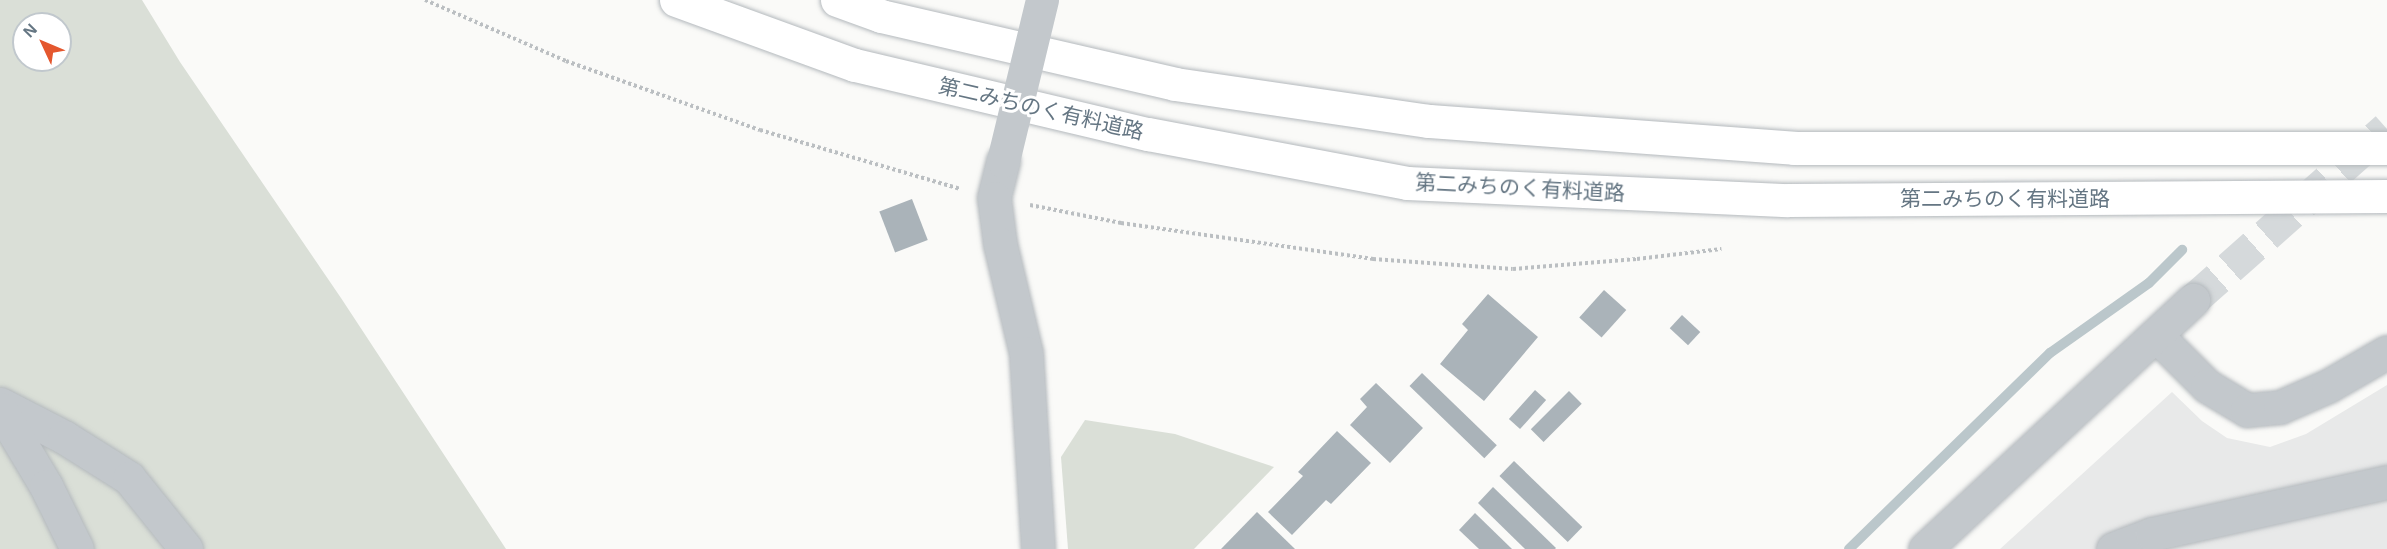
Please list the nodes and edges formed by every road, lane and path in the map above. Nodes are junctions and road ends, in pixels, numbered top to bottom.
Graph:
1 (425, 0) edge
2 (676, 0) edge
3 (837, 0) edge
4 (1042, 0) edge
5 (2387, 148) edge
6 (2387, 196) edge
7 (994, 198) junction
8 (1721, 249) dead end
9 (2193, 300) tunnel mouth
10 (2156, 335) junction
11 (2387, 352) edge
12 (0, 407) edge
13 (2387, 482) edge
14 (77, 549) edge
15 (186, 549) edge
16 (1038, 549) edge
17 (1925, 549) edge
18 (2113, 549) edge

1 - 7 path
2 - 6 highway, 第二みちのく有料道路
3 - 5 highway
4 - 7 street, bridge
7 - 8 path
7 - 16 street
9 - 10 street
10 - 11 street
10 - 17 street
12 - 14 street
12 - 15 street
13 - 18 street

